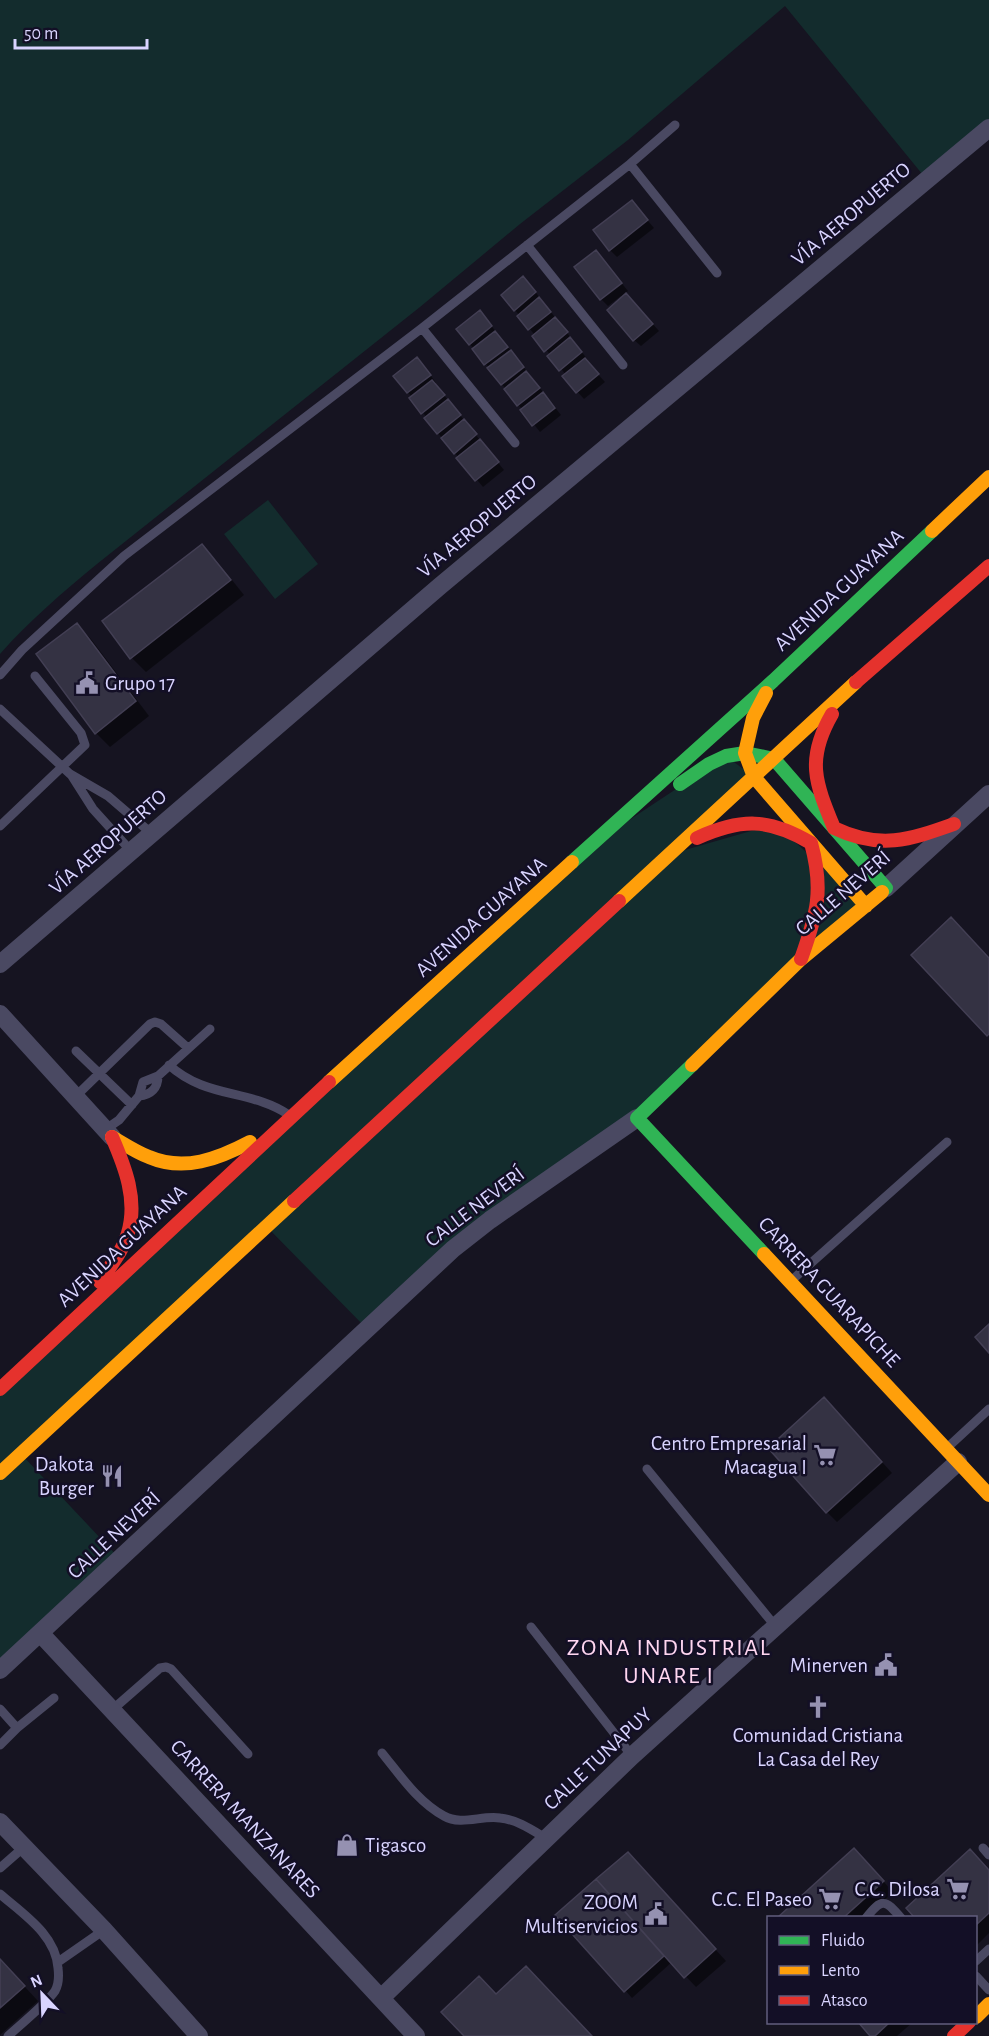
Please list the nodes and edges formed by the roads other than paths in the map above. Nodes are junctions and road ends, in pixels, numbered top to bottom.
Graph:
1 (675, 125) dead end
2 (989, 128) edge
3 (630, 164) junction
4 (527, 245) junction
5 (717, 273) dead end
6 (422, 328) junction
7 (623, 365) dead end
8 (514, 443) dead end
9 (989, 477) edge
10 (989, 566) edge
11 (865, 674) junction
12 (0, 675) edge
13 (36, 676) dead end
14 (773, 681) junction
15 (0, 709) edge
16 (745, 753) junction
17 (774, 759) junction
18 (62, 767) junction
19 (70, 774) junction
20 (754, 777) junction
21 (989, 794) edge
22 (954, 824) junction
23 (0, 826) edge
24 (834, 828) junction
25 (151, 833) junction
26 (596, 842) junction
27 (811, 843) junction
28 (131, 851) junction
29 (667, 857) junction
30 (886, 888) junction
31 (866, 906) junction
32 (801, 959) junction
33 (0, 964) edge
34 (0, 1014) edge
35 (210, 1029) dead end
36 (188, 1048) junction
37 (76, 1051) dead end
38 (169, 1065) junction
39 (99, 1074) junction
40 (76, 1096) junction
41 (132, 1106) junction
42 (291, 1116) junction
43 (637, 1119) junction
44 (279, 1127) junction
45 (109, 1133) junction
46 (947, 1142) dead end
47 (790, 1281) junction
48 (81, 1313) junction
49 (0, 1389) edge
50 (989, 1409) edge
51 (952, 1456) junction
52 (647, 1469) dead end
53 (0, 1473) edge
54 (989, 1495) edge
55 (531, 1627) dead end
56 (776, 1627) junction
57 (40, 1634) junction
58 (0, 1670) edge
59 (54, 1698) dead end
60 (0, 1709) edge
61 (112, 1710) junction
62 (17, 1728) junction
63 (0, 1745) edge
64 (382, 1753) dead end
65 (248, 1754) dead end
66 (632, 1756) junction
67 (0, 1822) edge
68 (547, 1839) junction
69 (24, 1847) junction
70 (0, 1868) edge
71 (0, 1894) edge
72 (867, 1916) edge
73 (900, 1916) edge
74 (104, 1930) junction
75 (989, 1949) edge
76 (977, 1959) edge
77 (58, 1962) junction
78 (977, 1978) edge
79 (989, 1990) edge
80 (381, 1998) junction
81 (8, 2036) edge
82 (199, 2036) edge
83 (416, 2036) edge

1 - 3 lane
2 - 25 street, VÍA AEROPUERTO
3 - 4 lane
3 - 5 lane
4 - 6 lane
4 - 7 lane
6 - 8 lane
6 - 12 lane
9 - 14 main road, AVENIDA GUAYANA
10 - 11 main road
11 - 17 main road
11 - 24 main road
13 - 18 lane
14 - 16 main road
14 - 26 main road, AVENIDA GUAYANA
15 - 18 lane
16 - 17 main road
16 - 20 main road
16 - 26 main road
17 - 20 main road
17 - 24 main road
18 - 19 lane
18 - 23 lane
19 - 25 lane
19 - 28 lane
20 - 27 main road
20 - 29 main road
21 - 22 street, CALLE NEVERÍ
22 - 24 main road
22 - 30 street, CALLE NEVERÍ
24 - 30 main road
25 - 28 street, VÍA AEROPUERTO
26 - 42 main road, AVENIDA GUAYANA
27 - 29 main road
27 - 31 main road
27 - 32 main road
28 - 33 street, VÍA AEROPUERTO
29 - 53 main road
30 - 31 main road, CALLE NEVERÍ
31 - 32 main road, CALLE NEVERÍ
32 - 43 main road, CALLE NEVERÍ
34 - 40 street
35 - 36 lane
36 - 38 lane
36 - 39 lane
37 - 39 lane
38 - 41 lane
38 - 42 lane
39 - 40 lane
39 - 41 lane
40 - 45 street
41 - 45 lane
42 - 44 main road, AVENIDA GUAYANA
43 - 47 main road, CARRERA GUARAPICHE
43 - 57 street, CALLE NEVERÍ
44 - 45 main road
44 - 48 main road, AVENIDA GUAYANA
45 - 48 main road
46 - 47 lane
47 - 51 main road, CARRERA GUARAPICHE
48 - 49 main road, AVENIDA GUAYANA
50 - 51 lane
51 - 54 main road, CARRERA GUARAPICHE
51 - 56 street, CALLE TUNAPUY
52 - 56 lane
55 - 66 lane
56 - 66 street, CALLE TUNAPUY
57 - 58 street, CALLE NEVERÍ
57 - 61 street, CARRERA MANZANARES
59 - 62 lane
60 - 62 lane
61 - 65 lane
61 - 80 street, CARRERA MANZANARES
62 - 63 lane
64 - 68 lane
66 - 68 street, CALLE TUNAPUY
67 - 69 street
68 - 80 street, CALLE TUNAPUY
69 - 70 lane
69 - 74 street
71 - 77 lane
72 - 73 lane
74 - 77 lane
74 - 82 street
75 - 76 lane
77 - 81 lane
78 - 79 lane
80 - 83 street, CARRERA MANZANARES

